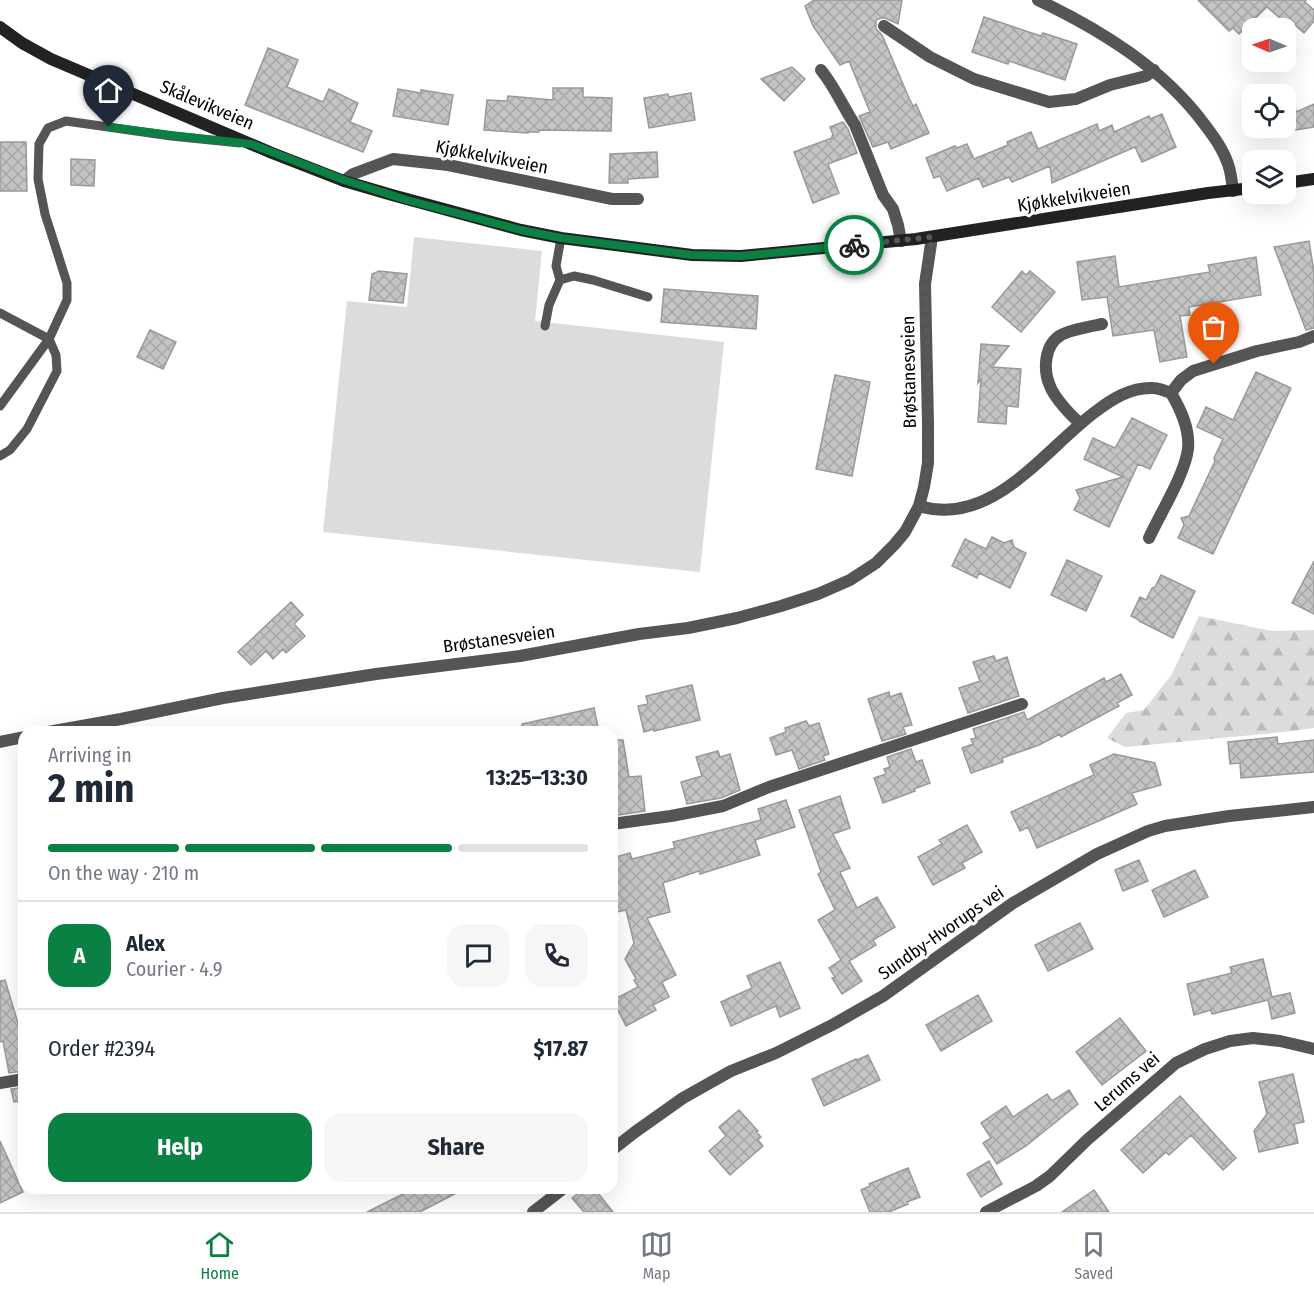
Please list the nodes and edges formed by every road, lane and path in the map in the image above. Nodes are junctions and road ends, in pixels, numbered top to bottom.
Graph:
1 (1038, 0) edge
2 (884, 26) dead end
3 (0, 27) edge
4 (821, 70) dead end
5 (1154, 70) junction
6 (251, 144) junction
7 (272, 153) joint
8 (1314, 179) edge
9 (344, 180) junction
10 (1296, 182) edge
11 (1242, 190) edge
12 (1233, 191) junction
13 (638, 199) dead end
14 (932, 237) junction
15 (561, 238) junction
16 (901, 241) junction
17 (560, 280) junction
18 (648, 297) dead end
19 (0, 313) edge
20 (1102, 324) dead end
21 (545, 326) dead end
22 (1314, 336) edge
23 (49, 339) junction
24 (1171, 393) junction
25 (0, 406) edge
26 (1080, 423) junction
27 (0, 456) edge
28 (919, 506) junction
29 (1149, 538) dead end
30 (1022, 704) dead end
31 (82, 726) edge
32 (18, 738) edge
33 (2, 744) edge
34 (1314, 807) edge
35 (618, 823) edge
36 (1314, 1049) edge
37 (18, 1081) edge
38 (0, 1083) edge
39 (618, 1145) edge
40 (556, 1194) edge
41 (533, 1212) edge
42 (986, 1212) edge

1 - 5 street
2 - 5 street
3 - 6 main road, Skålevikveien
4 - 16 street
5 - 12 street
6 - 7 main road, Skålevikveien
6 - 23 lane
7 - 9 main road, Kjøkkelvikveien
8 - 10 main road
9 - 13 street, Kjøkkelvikveien
9 - 15 main road, Kjøkkelvikveien
11 - 12 main road, Kjøkkelvikveien
12 - 14 main road, Kjøkkelvikveien
14 - 16 main road, Kjøkkelvikveien
14 - 28 street, Brøstanesveien
15 - 16 main road, Kjøkkelvikveien
15 - 17 lane
17 - 18 lane
17 - 21 lane
19 - 23 lane
20 - 26 street
22 - 24 street
23 - 25 lane
23 - 27 lane
24 - 26 street
24 - 29 street
26 - 28 street
28 - 31 street, Brøstanesveien
30 - 35 street
32 - 33 street
34 - 39 street, Sundby-Hvorups vei
36 - 42 street, Lerums vei
37 - 38 street
40 - 41 street

